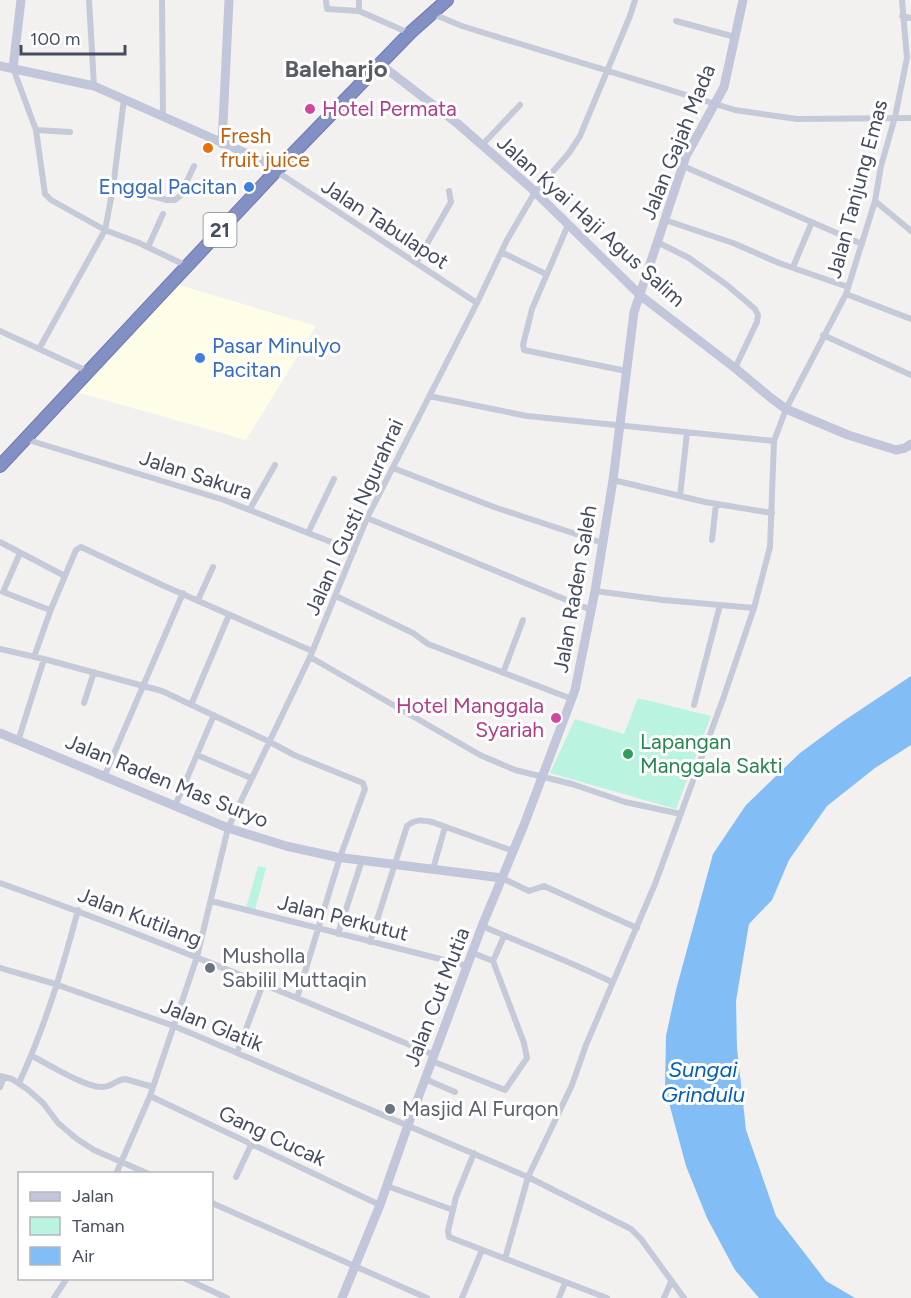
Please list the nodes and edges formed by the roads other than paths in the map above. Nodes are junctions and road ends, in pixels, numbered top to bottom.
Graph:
1 (21, 0) edge
2 (89, 0) edge
3 (162, 0) edge
4 (229, 0) edge
5 (326, 0) edge
6 (359, 0) edge
7 (447, 0) edge
8 (635, 0) edge
9 (742, 0) edge
10 (902, 0) edge
11 (359, 11) junction
12 (432, 13) junction
13 (902, 16) junction
14 (911, 18) edge
15 (676, 21) dead end
16 (410, 33) junction
17 (735, 37) junction
18 (380, 64) junction
19 (0, 66) edge
20 (13, 68) junction
21 (608, 72) junction
22 (907, 73) edge
23 (94, 86) junction
24 (124, 99) junction
25 (715, 104) junction
26 (520, 105) dead end
27 (163, 117) junction
28 (895, 117) junction
29 (911, 118) edge
30 (36, 130) junction
31 (70, 132) dead end
32 (222, 144) junction
33 (482, 145) junction
34 (194, 166) dead end
35 (683, 166) junction
36 (276, 171) junction
37 (113, 186) junction
38 (449, 191) dead end
39 (535, 192) junction
40 (875, 201) junction
41 (164, 214) dead end
42 (665, 220) junction
43 (812, 222) junction
44 (568, 225) junction
45 (105, 230) junction
46 (911, 231) edge
47 (657, 242) junction
48 (862, 244) junction
49 (148, 247) junction
50 (501, 252) junction
51 (416, 263) junction
52 (187, 266) junction
53 (793, 267) junction
54 (546, 274) junction
55 (847, 290) junction
56 (640, 296) junction
57 (477, 303) junction
58 (911, 319) edge
59 (0, 331) edge
60 (823, 335) junction
61 (39, 349) junction
62 (735, 368) junction
63 (87, 371) junction
64 (626, 371) junction
65 (911, 375) edge
66 (429, 396) junction
67 (786, 409) junction
68 (619, 427) junction
69 (687, 433) junction
70 (25, 439) junction
71 (774, 441) junction
72 (911, 444) edge
73 (275, 465) dead end
74 (0, 466) edge
75 (393, 468) junction
76 (334, 479) dead end
77 (613, 480) junction
78 (680, 496) junction
79 (716, 504) junction
80 (250, 509) junction
81 (772, 513) junction
82 (367, 518) junction
83 (308, 532) junction
84 (712, 540) dead end
85 (0, 542) edge
86 (603, 543) junction
87 (354, 550) junction
88 (20, 553) junction
89 (213, 567) dead end
90 (65, 576) junction
91 (595, 591) junction
92 (183, 593) junction
93 (336, 596) junction
94 (198, 600) junction
95 (720, 605) junction
96 (754, 608) junction
97 (50, 610) junction
98 (591, 610) junction
99 (230, 615) junction
100 (523, 620) dead end
101 (0, 650) edge
102 (311, 654) junction
103 (34, 657) junction
104 (44, 659) junction
105 (94, 672) junction
106 (503, 673) junction
107 (142, 685) junction
108 (572, 699) junction
109 (84, 704) dead end
110 (191, 705) junction
111 (694, 705) dead end
112 (214, 715) junction
113 (0, 733) edge
114 (18, 741) junction
115 (270, 742) junction
116 (197, 755) junction
117 (543, 776) junction
118 (104, 777) junction
119 (251, 778) junction
120 (175, 806) junction
121 (681, 814) junction
122 (446, 827) junction
123 (228, 828) junction
124 (513, 850) junction
125 (340, 857) junction
126 (363, 860) junction
127 (396, 864) junction
128 (433, 869) junction
129 (502, 878) junction
130 (0, 883) edge
131 (211, 901) junction
132 (78, 910) junction
133 (482, 926) junction
134 (637, 928) junction
135 (317, 929) junction
136 (338, 934) junction
137 (504, 936) junction
138 (370, 942) junction
139 (473, 953) junction
140 (197, 957) junction
141 (493, 961) junction
142 (468, 966) junction
143 (0, 968) edge
144 (612, 982) junction
145 (263, 984) junction
146 (57, 985) junction
147 (297, 998) junction
148 (174, 1026) junction
149 (237, 1053) junction
150 (32, 1056) junction
151 (433, 1058) junction
152 (2, 1077) edge
153 (425, 1079) junction
154 (19, 1083) junction
155 (0, 1087) edge
156 (153, 1087) junction
157 (455, 1092) dead end
158 (150, 1096) junction
159 (408, 1125) junction
160 (251, 1145) junction
161 (474, 1153) junction
162 (123, 1162) junction
163 (117, 1172) edge
164 (147, 1172) edge
165 (236, 1177) dead end
166 (528, 1177) junction
167 (387, 1186) junction
168 (213, 1203) edge
169 (380, 1205) junction
170 (453, 1210) junction
171 (482, 1250) junction
172 (505, 1259) junction
173 (353, 1267) junction
174 (67, 1280) edge
175 (187, 1280) edge
176 (671, 1282) junction
177 (565, 1283) junction
178 (54, 1298) edge
179 (227, 1298) edge
180 (342, 1298) edge
181 (427, 1298) edge
182 (462, 1298) edge
183 (560, 1298) edge
184 (607, 1298) edge
185 (664, 1298) edge
186 (684, 1298) edge

1 - 20 street
2 - 23 street
3 - 27 street
4 - 32 street
5 - 11 street
6 - 11 street
7 - 12 highway, 21
8 - 21 street, Jalan I Gusti Ngurahrai
9 - 17 street, Jalan Gajah Mada
10 - 13 street, Jalan Tanjung Emas
11 - 16 street
12 - 16 highway, 21
12 - 21 street
13 - 14 street
13 - 22 street, Jalan Tanjung Emas
15 - 17 street
16 - 18 highway, 21
17 - 25 street, Jalan Gajah Mada
18 - 33 street, Jalan Kyai Haji Agus Salim
18 - 36 highway, 21
19 - 20 street
20 - 23 street
20 - 30 street
21 - 25 street
21 - 39 street, Jalan I Gusti Ngurahrai
22 - 28 street, Jalan Tanjung Emas
23 - 24 street
24 - 27 street
24 - 37 street
25 - 28 street
25 - 35 street, Jalan Gajah Mada
26 - 33 street
27 - 32 street
28 - 29 street
28 - 40 street, Jalan Tanjung Emas
30 - 31 street
30 - 45 street
32 - 36 street
33 - 39 street, Jalan Kyai Haji Agus Salim
34 - 37 street
35 - 42 street, Jalan Gajah Mada
35 - 43 street
36 - 51 street, Jalan Tabulapot
36 - 52 highway, 21
37 - 45 street
38 - 51 street
39 - 44 street, Jalan Kyai Haji Agus Salim
39 - 50 street, Jalan I Gusti Ngurahrai
40 - 46 street
40 - 48 street, Jalan Tanjung Emas
41 - 49 street
42 - 47 street, Jalan Gajah Mada
42 - 53 street
43 - 48 street
43 - 53 street
44 - 54 street
44 - 56 street, Jalan Kyai Haji Agus Salim
45 - 49 street
45 - 61 street
47 - 56 street, Jalan Gajah Mada
47 - 62 street
48 - 55 street, Jalan Tanjung Emas
49 - 52 street
50 - 54 street
50 - 57 street, Jalan I Gusti Ngurahrai
51 - 57 street, Jalan Tabulapot
52 - 63 highway, 21
53 - 55 street
54 - 64 street
55 - 58 street
55 - 60 street, Jalan Tanjung Emas
56 - 62 street, Jalan Kyai Haji Agus Salim
56 - 64 street, Jalan Raden Saleh
57 - 66 street, Jalan I Gusti Ngurahrai
59 - 61 street
60 - 65 street
60 - 67 street, Jalan Tanjung Emas
61 - 63 street
62 - 67 street, Jalan Kyai Haji Agus Salim
63 - 70 highway, 21
64 - 68 street, Jalan Raden Saleh
66 - 68 street
66 - 75 street, Jalan I Gusti Ngurahrai
67 - 71 street, Jalan Tanjung Emas
67 - 72 street, Jalan Kyai Haji Agus Salim
68 - 69 street
68 - 77 street, Jalan Raden Saleh
69 - 71 street
69 - 78 street
70 - 74 highway, 21
70 - 80 street, Jalan Sakura
71 - 81 street, Jalan Tanjung Emas
73 - 80 street
75 - 82 street, Jalan I Gusti Ngurahrai
75 - 86 street
76 - 83 street
77 - 78 street
77 - 86 street, Jalan Raden Saleh
78 - 79 street
79 - 81 street
79 - 84 street
80 - 83 street, Jalan Sakura
81 - 96 street, Jalan Tanjung Emas
82 - 87 street, Jalan I Gusti Ngurahrai
82 - 98 street
83 - 87 street, Jalan Sakura
85 - 88 street
86 - 91 street, Jalan Raden Saleh
87 - 93 street, Jalan I Gusti Ngurahrai
88 - 90 street
88 - 97 street
89 - 94 street
90 - 92 street
90 - 97 street
91 - 95 street
91 - 98 street, Jalan Raden Saleh
92 - 94 street
92 - 107 street
93 - 102 street, Jalan I Gusti Ngurahrai
93 - 106 street
94 - 99 street
95 - 96 street
95 - 111 street
96 - 121 street, Jalan Tanjung Emas
97 - 103 street
98 - 108 street, Jalan Raden Saleh
99 - 102 street
99 - 110 street
100 - 106 street
101 - 103 street
102 - 115 street, Jalan I Gusti Ngurahrai
102 - 117 street
103 - 104 street
104 - 105 street
104 - 114 street
105 - 107 street
105 - 109 street
106 - 108 street
107 - 110 street
107 - 118 street
108 - 117 street, Jalan Raden Saleh
110 - 112 street
112 - 115 street
112 - 116 street
113 - 114 street, Jalan Raden Mas Suryo
114 - 118 street, Jalan Raden Mas Suryo
115 - 119 street, Jalan I Gusti Ngurahrai
115 - 125 street
116 - 119 street
116 - 120 street
117 - 121 street
117 - 124 street, Jalan Raden Saleh
118 - 120 street, Jalan Raden Mas Suryo
119 - 123 street, Jalan I Gusti Ngurahrai
120 - 123 street, Jalan Raden Mas Suryo
121 - 134 street, Jalan Tanjung Emas
122 - 124 street
122 - 127 street
122 - 128 street
123 - 125 street, Jalan Raden Mas Suryo
123 - 131 street, Jalan I Gusti Ngurahrai
124 - 129 street, Jalan Raden Saleh
125 - 126 street, Jalan Raden Mas Suryo
125 - 135 street
126 - 127 street, Jalan Raden Mas Suryo
126 - 136 street
127 - 128 street, Jalan Raden Mas Suryo
127 - 138 street
128 - 129 street, Jalan Raden Mas Suryo
129 - 133 street, Jalan Cut Mutia
129 - 134 street
130 - 132 street, Jalan Kutilang
131 - 135 street, Jalan Perkutut
131 - 140 street, Jalan I Gusti Ngurahrai
132 - 140 street, Jalan Kutilang
132 - 146 street
133 - 137 street
133 - 139 street, Jalan Cut Mutia
134 - 144 street, Jalan Tanjung Emas
135 - 136 street, Jalan Perkutut
135 - 147 street
136 - 138 street, Jalan Perkutut
137 - 141 street
137 - 144 street
138 - 142 street, Jalan Perkutut
139 - 141 street
139 - 142 street, Jalan Cut Mutia
140 - 145 street, Jalan Kutilang
140 - 148 street, Jalan I Gusti Ngurahrai
141 - 151 street, Jalan Kutilang
142 - 151 street, Jalan Cut Mutia
143 - 146 street, Jalan Glatik
144 - 166 street, Jalan Tanjung Emas
145 - 147 street, Jalan Kutilang
145 - 149 street
146 - 148 street, Jalan Glatik
146 - 150 street
147 - 151 street, Jalan Kutilang
148 - 149 street, Jalan Glatik
148 - 156 street, Jalan I Gusti Ngurahrai
149 - 159 street, Jalan Glatik
150 - 154 street
150 - 156 street
151 - 153 street, Jalan Cut Mutia
152 - 154 street
152 - 155 street
153 - 157 street
153 - 159 street, Jalan Cut Mutia
154 - 162 street
156 - 158 street, Jalan I Gusti Ngurahrai
158 - 160 street, Gang Cucak
158 - 162 street, Jalan I Gusti Ngurahrai
159 - 161 street, Jalan Glatik
159 - 167 street, Jalan Cut Mutia
160 - 165 street
160 - 169 street, Gang Cucak
161 - 166 street, Jalan Glatik
161 - 170 street
162 - 163 street, Jalan I Gusti Ngurahrai
162 - 164 street
166 - 172 street, Jalan Tanjung Emas
166 - 176 street, Jalan Glatik
167 - 169 street, Jalan Cut Mutia
167 - 170 street
168 - 173 street
169 - 173 street, Jalan Cut Mutia
170 - 171 street
171 - 172 street
171 - 182 street
172 - 177 street
173 - 180 street, Jalan Cut Mutia
173 - 181 street
174 - 178 street
175 - 179 street
176 - 185 street
176 - 186 street, Jalan Glatik
177 - 183 street
177 - 184 street

